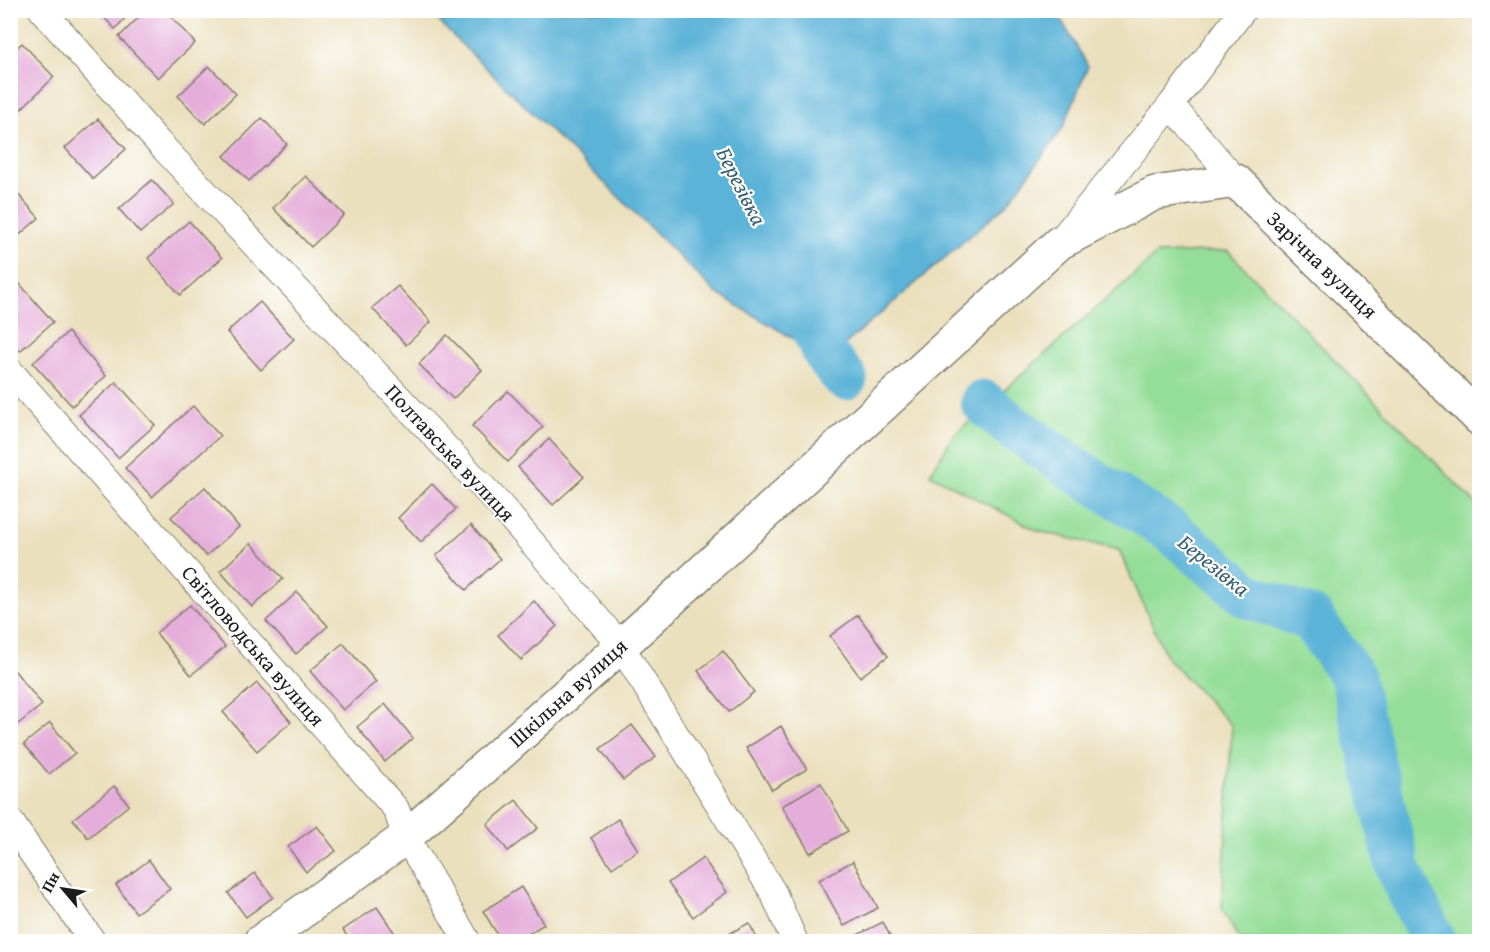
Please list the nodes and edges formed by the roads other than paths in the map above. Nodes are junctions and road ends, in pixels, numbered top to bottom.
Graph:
1 (42, 10) edge
2 (1243, 10) edge
3 (1172, 105) junction
4 (1236, 181) junction
5 (1059, 243) junction
6 (10, 371) edge
7 (1479, 419) edge
8 (621, 646) junction
9 (10, 821) edge
10 (406, 837) junction
11 (93, 942) edge
12 (260, 942) edge
13 (468, 942) edge
14 (795, 942) edge

1 - 8 street, Полтавська вулиця
2 - 3 street
3 - 4 street, Зарічна вулиця
3 - 5 street
4 - 5 street, Шкільна вулиця
4 - 7 street, Зарічна вулиця
5 - 8 street, Шкільна вулиця
6 - 10 street, Світловодська вулиця
8 - 10 street, Шкільна вулиця
8 - 14 street, Полтавська вулиця
9 - 11 street
10 - 12 street, Шкільна вулиця
10 - 13 street, Світловодська вулиця

